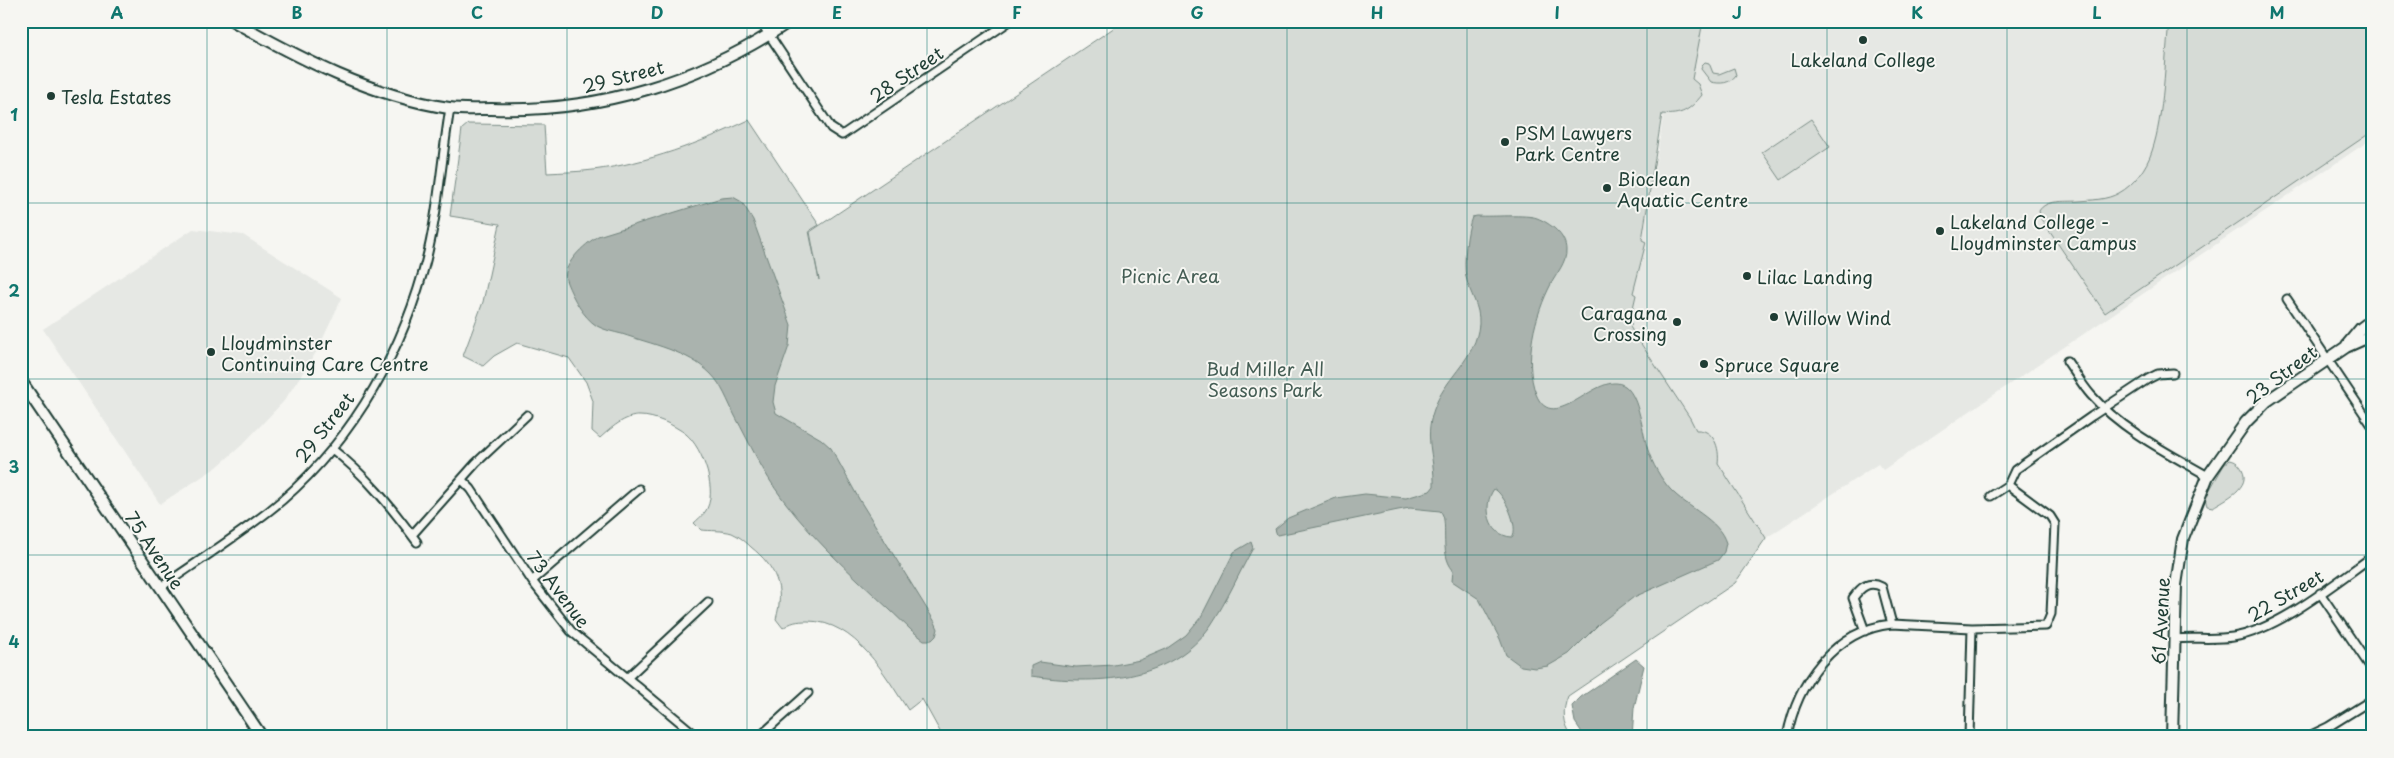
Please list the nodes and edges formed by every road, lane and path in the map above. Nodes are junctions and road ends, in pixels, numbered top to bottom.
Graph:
1 (233, 21) edge
2 (760, 21) edge
3 (790, 21) edge
4 (1010, 21) edge
5 (769, 35) junction
6 (450, 108) junction
7 (2287, 300) dead end
8 (2373, 319) edge
9 (2373, 335) edge
10 (2346, 346) junction
11 (2328, 360) junction
12 (2067, 361) dead end
13 (2172, 373) dead end
14 (21, 381) edge
15 (2104, 408) junction
16 (527, 415) dead end
17 (2373, 427) edge
18 (332, 450) junction
19 (2208, 476) junction
20 (462, 480) junction
21 (2008, 485) junction
22 (639, 489) dead end
23 (1991, 496) dead end
24 (2195, 509) joint
25 (412, 535) junction
26 (417, 542) dead end
27 (2373, 556) edge
28 (532, 581) junction
29 (161, 587) junction
30 (2320, 593) junction
31 (708, 602) dead end
32 (1892, 624) junction
33 (1972, 628) junction
34 (1864, 631) junction
35 (2174, 639) junction
36 (2373, 671) edge
37 (627, 678) junction
38 (808, 693) dead end
39 (2373, 699) edge
40 (262, 737) edge
41 (698, 737) edge
42 (759, 737) edge
43 (1787, 737) edge
44 (1969, 737) edge
45 (2172, 737) edge
46 (2307, 737) edge

1 - 6 street, 29 Street
2 - 5 street
3 - 5 street, 29 Street
4 - 5 street, 28 Street
5 - 6 street, 29 Street
6 - 18 street, 29 Street
7 - 11 street
8 - 10 street, 23 Street
9 - 10 street, 23 Street
10 - 11 street, 23 Street
11 - 17 street
11 - 19 street, 23 Street
12 - 15 street
13 - 15 street
14 - 29 street, 75 Avenue
15 - 19 street
15 - 21 street
16 - 20 street
18 - 25 street
18 - 29 street, 29 Street
19 - 24 street, 23 Street
20 - 25 street
20 - 28 street, 73 Avenue
21 - 23 street
21 - 33 street
22 - 28 street
24 - 35 street, 61 Avenue
25 - 26 street
27 - 30 street, 22 Street
28 - 37 street, 73 Avenue
29 - 40 street, 75 Avenue
30 - 35 street, 22 Street
30 - 36 street
31 - 37 street
32 - 33 street
32 - 34 street
32 - 34 street
33 - 44 street
34 - 43 street
35 - 45 street, 61 Avenue
37 - 41 street, 73 Avenue
38 - 42 street
39 - 46 street

